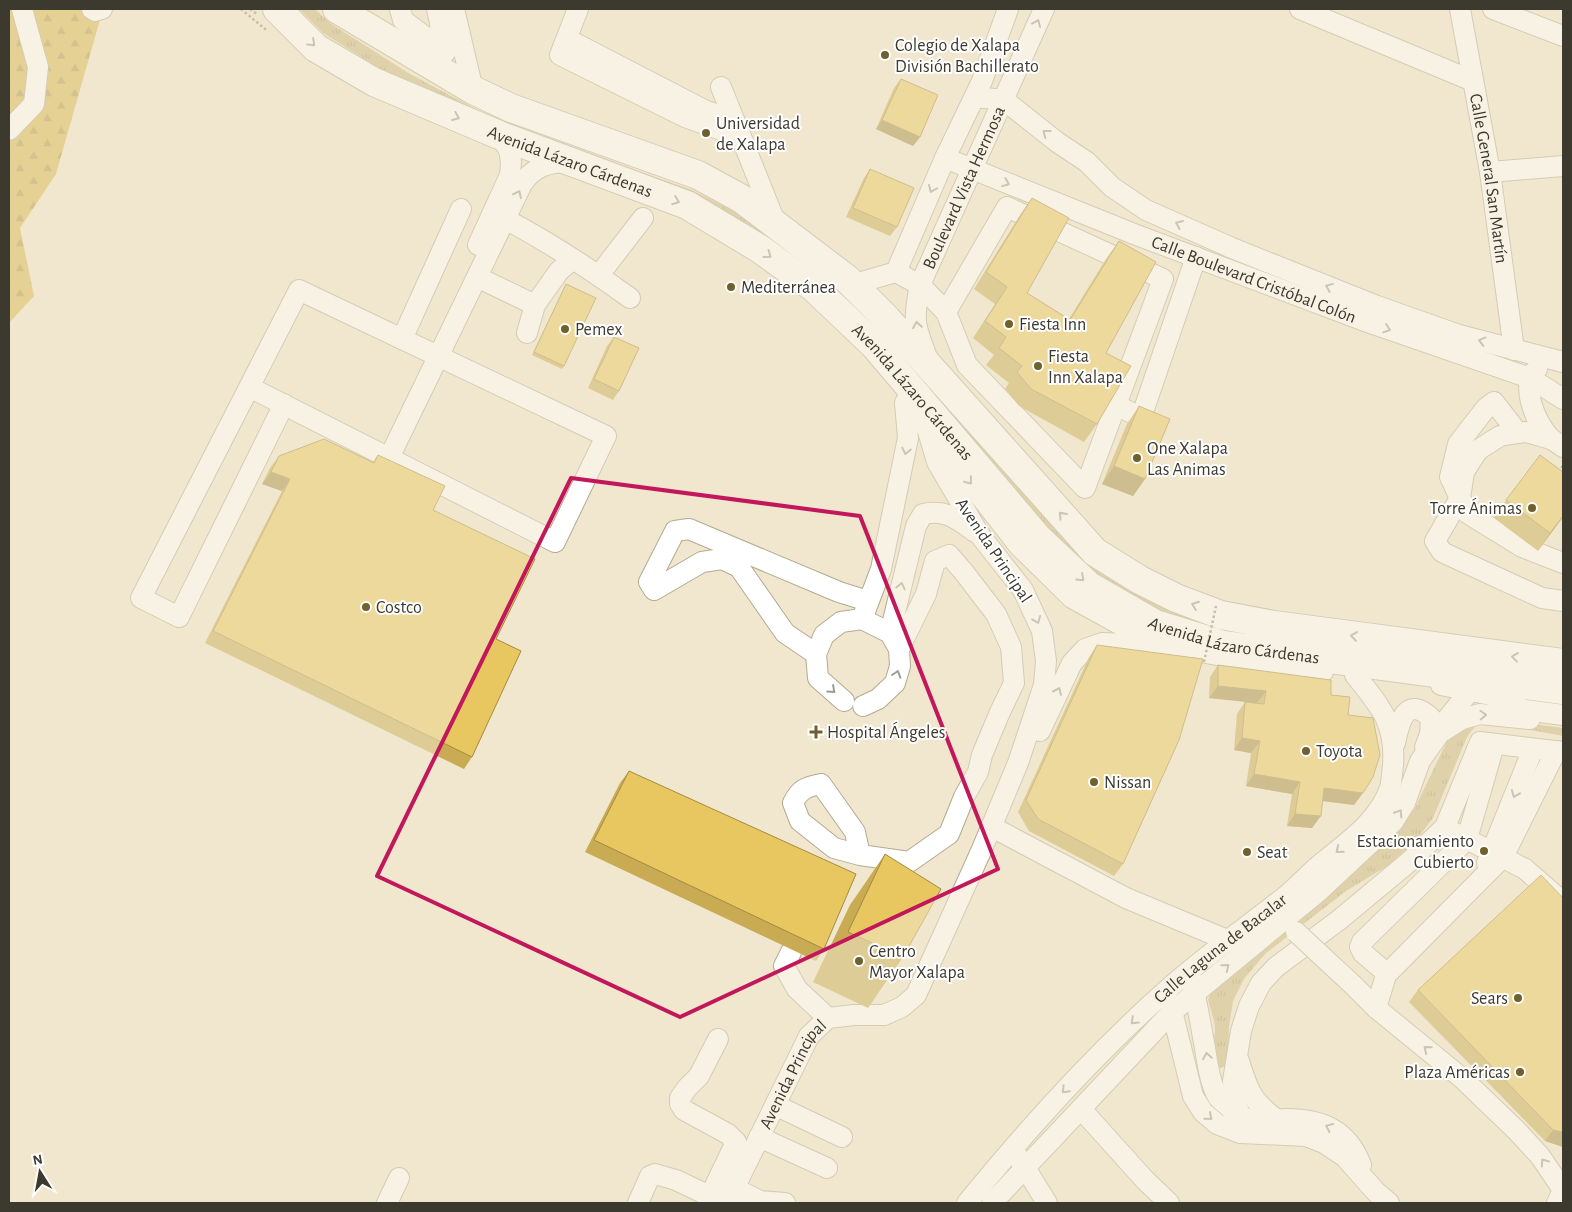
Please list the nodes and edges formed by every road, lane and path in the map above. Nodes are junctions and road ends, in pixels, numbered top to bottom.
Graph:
1 (22, 9) edge
2 (92, 9) edge
3 (102, 9) edge
4 (242, 9) edge
5 (337, 9) edge
6 (400, 9) edge
7 (437, 9) edge
8 (454, 9) edge
9 (578, 9) edge
10 (1008, 9) edge
11 (1044, 9) edge
12 (1300, 9) edge
13 (1460, 9) edge
14 (1493, 9) edge
15 (271, 19) edge
16 (460, 34) junction
17 (1563, 36) edge
18 (430, 56) junction
19 (1473, 81) junction
20 (721, 87) dead end
21 (473, 90) junction
22 (975, 97) junction
23 (1004, 100) junction
24 (737, 128) junction
25 (9, 130) edge
26 (499, 135) junction
27 (945, 158) junction
28 (570, 162) junction
29 (1563, 166) edge
30 (971, 169) junction
31 (1490, 172) junction
32 (461, 209) dead end
33 (643, 218) dead end
34 (505, 219) junction
35 (776, 224) junction
36 (1196, 257) junction
37 (573, 260) junction
38 (896, 272) junction
39 (599, 275) junction
40 (477, 277) junction
41 (851, 285) junction
42 (920, 285) junction
43 (630, 298) dead end
44 (535, 305) junction
45 (946, 312) junction
46 (527, 333) dead end
47 (402, 339) junction
48 (874, 345) junction
49 (1514, 350) junction
50 (433, 354) junction
51 (1561, 362) edge
52 (932, 371) junction
53 (1530, 378) junction
54 (249, 386) junction
55 (1563, 400) edge
56 (905, 402) junction
57 (284, 404) junction
58 (1116, 406) junction
59 (1534, 411) junction
60 (927, 428) junction
61 (1522, 433) junction
62 (1557, 443) edge
63 (385, 455) junction
64 (1563, 464) edge
65 (1557, 477) edge
66 (1460, 498) junction
67 (979, 534) junction
68 (1563, 563) edge
69 (1563, 601) edge
70 (1216, 606) dead end
71 (865, 610) junction
72 (894, 641) junction
73 (1044, 644) junction
74 (1158, 646) junction
75 (816, 654) junction
76 (1077, 657) junction
77 (1204, 662) edge
78 (1563, 663) edge
79 (1355, 675) junction
80 (1563, 690) edge
81 (1480, 693) junction
82 (1563, 704) edge
83 (1563, 716) edge
84 (1563, 724) edge
85 (1440, 734) junction
86 (1494, 745) junction
87 (1394, 747) junction
88 (1533, 749) junction
89 (1560, 752) edge
90 (1420, 761) junction
91 (1018, 763) junction
92 (992, 827) junction
93 (1444, 827) junction
94 (1470, 840) junction
95 (860, 855) dead end
96 (1494, 860) junction
97 (1563, 902) edge
98 (1290, 925) junction
99 (1227, 940) junction
100 (791, 952) dead end
101 (1190, 969) junction
102 (1387, 972) junction
103 (1167, 990) junction
104 (1194, 992) junction
105 (1376, 1008) junction
106 (1172, 1012) junction
107 (828, 1018) junction
108 (718, 1039) dead end
109 (1238, 1057) junction
110 (1092, 1063) junction
111 (1111, 1078) junction
112 (1212, 1080) junction
113 (1233, 1081) junction
114 (775, 1105) junction
115 (1050, 1107) junction
116 (1075, 1116) junction
117 (1240, 1117) junction
118 (1277, 1120) junction
119 (842, 1137) dead end
120 (750, 1142) junction
121 (1013, 1148) junction
122 (1349, 1152) junction
123 (827, 1168) dead end
124 (1025, 1169) junction
125 (399, 1178) dead end
126 (724, 1198) edge
127 (990, 1199) edge
128 (387, 1203) edge
129 (638, 1203) edge
130 (785, 1203) edge
131 (968, 1203) edge
132 (1046, 1203) edge
133 (1169, 1203) edge
134 (1389, 1203) edge
135 (1557, 1203) edge

1 - 25 street
2 - 3 street
4 - 15 path
5 - 18 highway, Avenida Lázaro Cárdenas
6 - 18 street
7 - 18 street
8 - 16 street
9 - 24 street
10 - 22 street, Boulevard Vista Hermosa
23 -> 11 street, Boulevard Vista Hermosa
12 - 19 street
13 - 19 street, Calle General San Martín
14 - 17 street
15 -> 26 highway, Avenida Lázaro Cárdenas
16 - 18 street
16 - 21 street
18 - 21 highway, Avenida Lázaro Cárdenas
19 - 31 street, Calle General San Martín
20 - 24 street
21 - 35 highway, Avenida Lázaro Cárdenas
22 - 23 street
22 - 27 street, Boulevard Vista Hermosa
23 - 30 street, Boulevard Vista Hermosa
49 -> 23 street, Calle Boulevard Cristóbal Colón
24 - 35 street
26 - 28 highway, Avenida Lázaro Cárdenas
26 - 50 street
27 - 30 street, Calle Boulevard Cristóbal Colón
27 -> 38 street, Boulevard Vista Hermosa
34 -> 28 street
28 -> 48 highway, Avenida Lázaro Cárdenas
29 - 31 street
30 -> 36 street, Calle Boulevard Cristóbal Colón
30 - 42 street, Boulevard Vista Hermosa
31 - 49 street, Calle General San Martín
32 - 47 street
33 - 39 street
34 - 37 street
34 - 40 street
35 - 41 highway, Avenida Lázaro Cárdenas
36 -> 53 street, Calle Boulevard Cristóbal Colón
36 - 58 street
37 - 39 street
37 - 44 street
38 - 41 street, Boulevard Vista Hermosa
38 - 42 street
39 - 43 street
40 - 44 street
40 - 50 street
41 - 52 highway, Avenida Lázaro Cárdenas
42 - 45 street
52 -> 42 street, Boulevard Vista Hermosa
44 - 46 street
45 - 58 street
45 - 58 street
47 - 50 street
47 - 54 street
48 - 56 highway
48 -> 80 highway, Avenida Lázaro Cárdenas
49 - 51 street, Calle Boulevard Cristóbal Colón
50 - 63 street
50 - 63 street
51 - 53 street
78 -> 52 highway, Avenida Lázaro Cárdenas
53 - 55 street, Calle Boulevard Cristóbal Colón
53 - 59 street
54 - 57 street
54 - 57 street
56 - 60 street, Avenida Lázaro Cárdenas
56 -> 71 street
57 - 63 street
59 - 61 street
59 - 62 street
60 - 67 street, Avenida Principal
60 -> 74 street, Avenida Lázaro Cárdenas
61 - 62 street
61 - 66 street
61 - 66 street
64 - 65 path
66 - 68 street
66 - 69 street
72 -> 67 street
67 -> 73 street, Avenida Principal
70 - 77 path, bridge
71 - 72 street
71 - 75 street
71 - 75 street
75 -> 72 street
72 - 95 street
73 - 76 street
73 - 91 street, Avenida Principal
74 - 76 street, Avenida Principal
74 - 79 street, Avenida Lázaro Cárdenas
91 -> 76 street, Avenida Principal
79 - 81 street, Avenida Lázaro Cárdenas
79 - 87 street, Calle Laguna de Bacalar
81 - 82 highway
81 - 83 street, Avenida Lázaro Cárdenas
81 - 85 street, Calle Laguna de Bacalar
85 -> 84 street
85 - 90 street, Calle Laguna de Bacalar
86 - 88 street
86 - 93 street
86 - 94 street
87 - 90 street
87 -> 99 street, Calle Laguna de Bacalar
88 - 89 street
88 -> 96 street
89 - 96 street
98 -> 90 street, Calle Laguna de Bacalar
91 - 92 street, Avenida Principal
92 - 99 street
92 - 107 street, Avenida Principal
93 - 94 street
93 - 109 street
94 - 96 street
94 - 102 street
96 - 97 street
96 - 102 street
104 -> 98 street, Calle Laguna de Bacalar
98 - 105 street, bridge
99 - 101 street, Calle Laguna de Bacalar
100 - 107 street
101 - 103 street, Calle Laguna de Bacalar
101 - 104 street
102 - 105 street
103 - 106 street
103 -> 110 street, Calle Laguna de Bacalar
104 - 106 street, Calle Laguna de Bacalar
112 -> 104 street
135 -> 105 street
106 - 111 street, Calle Laguna de Bacalar
106 -> 122 street
107 - 114 street, Avenida Principal
108 - 120 street
109 - 113 street
109 - 118 street
110 - 111 street
110 -> 115 street, Calle Laguna de Bacalar
111 - 116 street, Calle Laguna de Bacalar
112 - 113 street
112 - 117 street
113 - 117 street
114 - 119 street
114 - 120 street, Avenida Principal
115 - 116 street
115 - 121 street, Calle Laguna de Bacalar
116 - 124 street, Calle Laguna de Bacalar
116 - 133 street
117 - 118 street
122 -> 118 street
120 - 123 street
120 - 126 street, Avenida Principal
121 - 124 street
121 - 127 street, Calle Laguna de Bacalar
122 - 134 street
124 - 127 street, Calle Laguna de Bacalar
124 - 132 street
125 - 128 street
126 - 129 street
126 - 130 street
127 - 131 street, Calle Laguna de Bacalar

